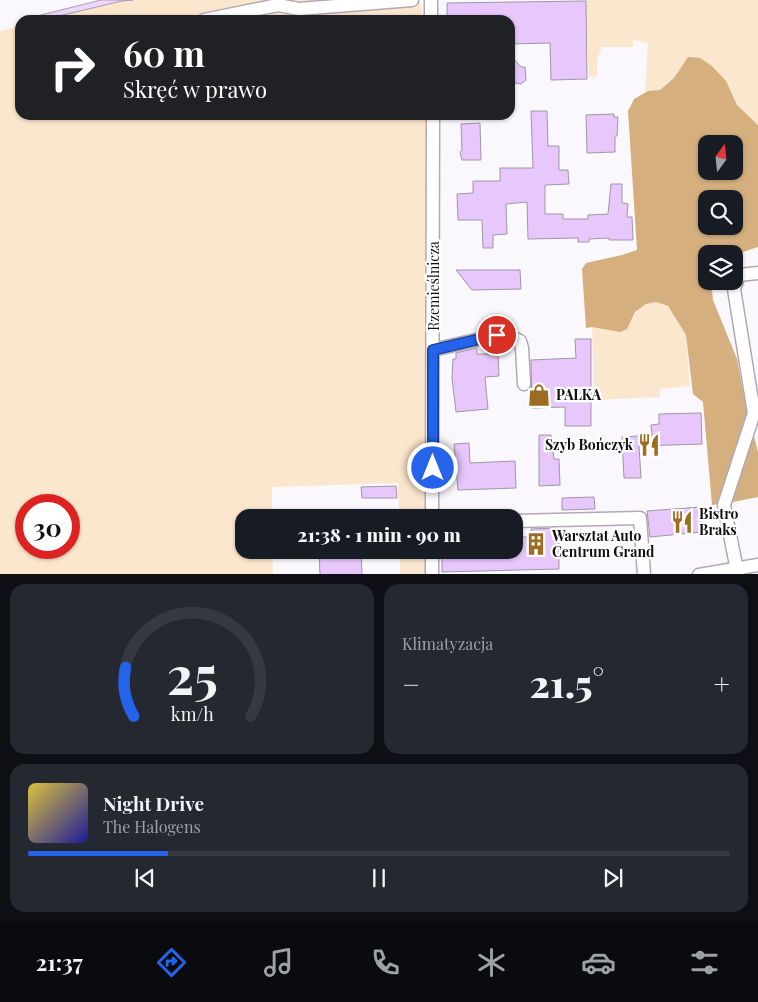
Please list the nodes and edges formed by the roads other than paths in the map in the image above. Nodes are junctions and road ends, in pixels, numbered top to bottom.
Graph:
1 (412, 0) edge
2 (431, 0) edge
3 (229, 15) edge
4 (431, 15) edge
5 (433, 120) edge
6 (758, 273) edge
7 (433, 350) junction
8 (524, 384) dead end
9 (432, 509) edge
10 (523, 521) edge
11 (432, 559) edge
12 (758, 565) edge
13 (737, 572) edge
14 (432, 574) edge
15 (644, 574) edge
16 (699, 574) edge

1 - 3 street
2 - 4 street
5 - 7 street, Rzemieślnicza
6 - 13 street
7 - 8 street
7 - 9 street, Rzemieślnicza
10 - 15 street
11 - 14 street
12 - 13 street
13 - 16 street

